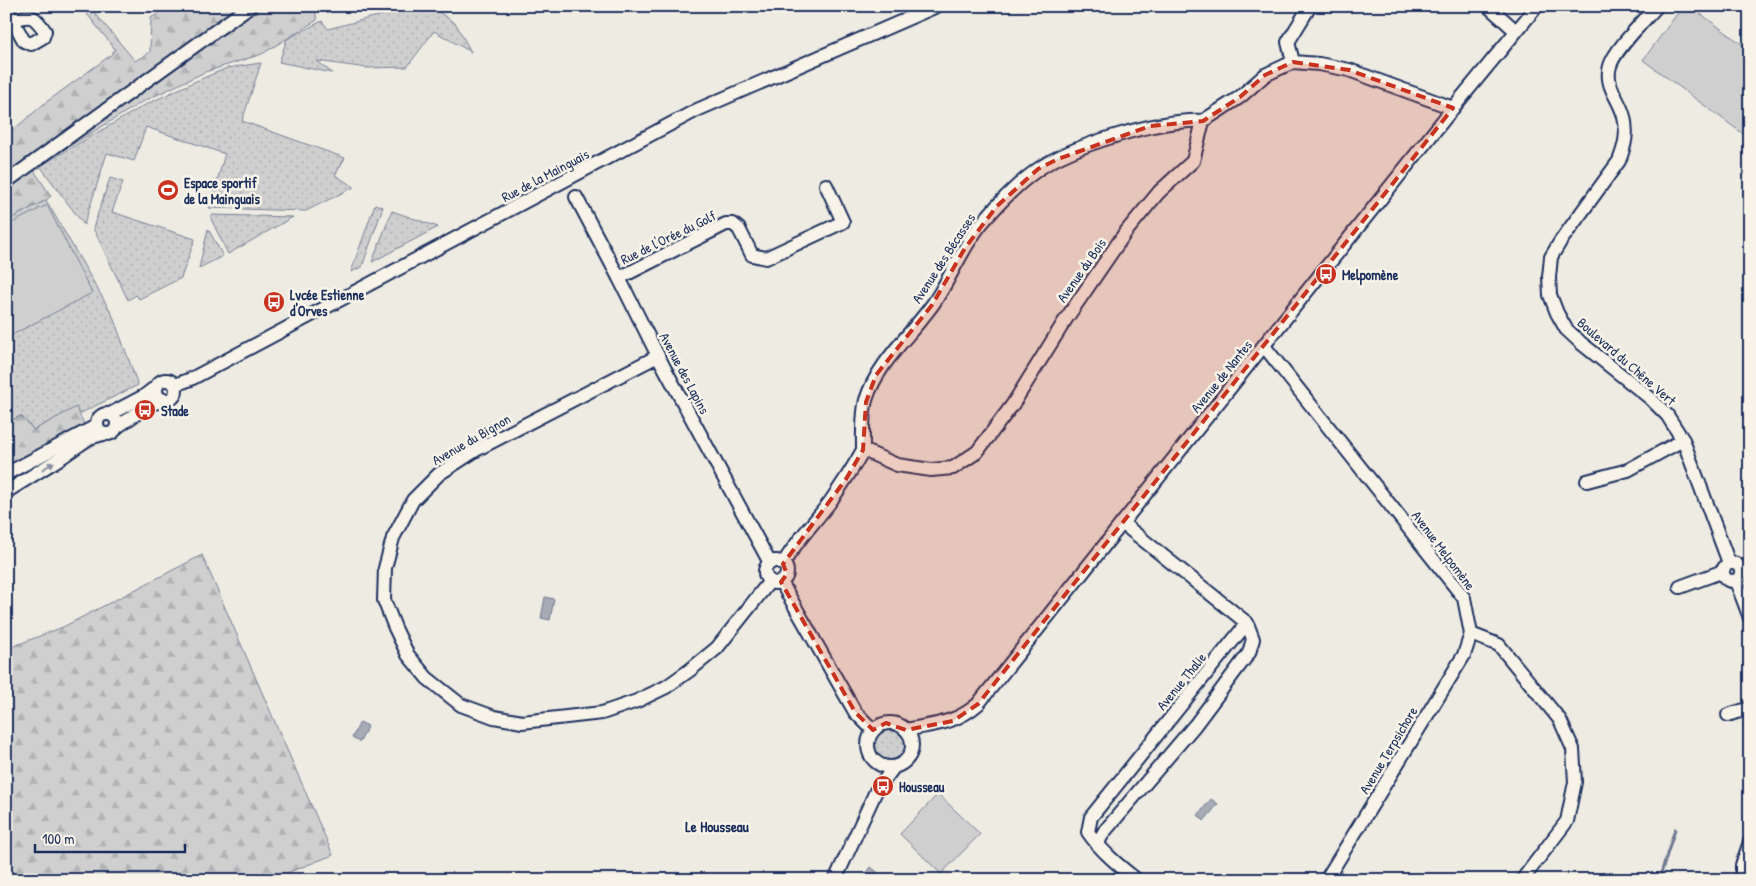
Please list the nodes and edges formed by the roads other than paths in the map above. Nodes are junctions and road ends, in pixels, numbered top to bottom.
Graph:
1 (250, 6) edge
2 (937, 6) edge
3 (1310, 6) edge
4 (1488, 6) edge
5 (1537, 6) edge
6 (1657, 6) edge
7 (6, 8) edge
8 (13, 20) dead end
9 (1516, 31) junction
10 (1293, 62) junction
11 (1453, 108) junction
12 (1203, 121) junction
13 (6, 182) edge
14 (826, 185) dead end
15 (576, 197) dead end
16 (619, 278) junction
17 (1264, 346) junction
18 (658, 356) junction
19 (174, 385) junction
20 (157, 386) junction
21 (163, 400) junction
22 (110, 414) junction
23 (117, 427) junction
24 (100, 430) junction
25 (1683, 440) junction
26 (863, 450) junction
27 (6, 474) edge
28 (1587, 481) dead end
29 (6, 492) edge
30 (1122, 522) junction
31 (777, 563) junction
32 (1726, 568) junction
33 (1742, 573) edge
34 (775, 582) junction
35 (1680, 587) dead end
36 (1750, 618) edge
37 (1247, 623) junction
38 (1471, 634) junction
39 (1750, 708) edge
40 (1728, 715) dead end
41 (872, 730) junction
42 (906, 730) junction
43 (872, 759) junction
44 (894, 767) junction
45 (876, 791) junction
46 (1750, 842) edge
47 (1097, 844) junction
48 (835, 880) edge
49 (1137, 880) edge
50 (1326, 880) edge
51 (1522, 880) edge
52 (1742, 880) edge

1 - 13 street
2 - 19 street, Rue de la Mainguais
3 - 10 street
4 - 9 street
5 - 9 street, Avenue de Nantes
6 - 25 street, Boulevard du Chêne Vert
7 - 8 street
9 - 11 street, Avenue de Nantes
10 - 11 street
10 - 12 street
11 - 17 street, Avenue de Nantes
12 - 26 street, Avenue des Bécasses
12 - 26 street, Avenue du Bois
14 - 16 street, Rue de l'Orée du Golf
15 - 16 street, Avenue des Lapins
16 - 18 street, Avenue des Lapins
17 - 30 street, Avenue de Nantes
17 - 38 street, Avenue Melpomène
18 - 31 street, Avenue des Lapins
18 - 34 street, Avenue du Bignon
19 - 20 street
19 - 21 street
20 - 21 street
20 - 22 street
21 - 23 street
22 - 23 street
22 - 24 street
23 - 24 street
24 - 27 street
29 -> 24 street
25 - 28 street
25 - 32 street, Boulevard du Chêne Vert
26 - 31 street
30 - 37 street
30 - 42 street, Avenue de Nantes
31 - 34 street
31 - 34 street
32 - 33 street
32 - 35 street
33 - 36 street
34 - 41 street
37 - 47 street
37 - 47 street, Avenue Thalie
38 - 50 street, Avenue Terpsichore
38 - 51 street
39 - 40 street
41 - 42 street
41 - 43 street
42 - 44 street
43 - 44 street
43 - 45 street
44 - 45 street
45 - 48 street
46 - 52 street
47 - 49 street, Avenue Thalie

